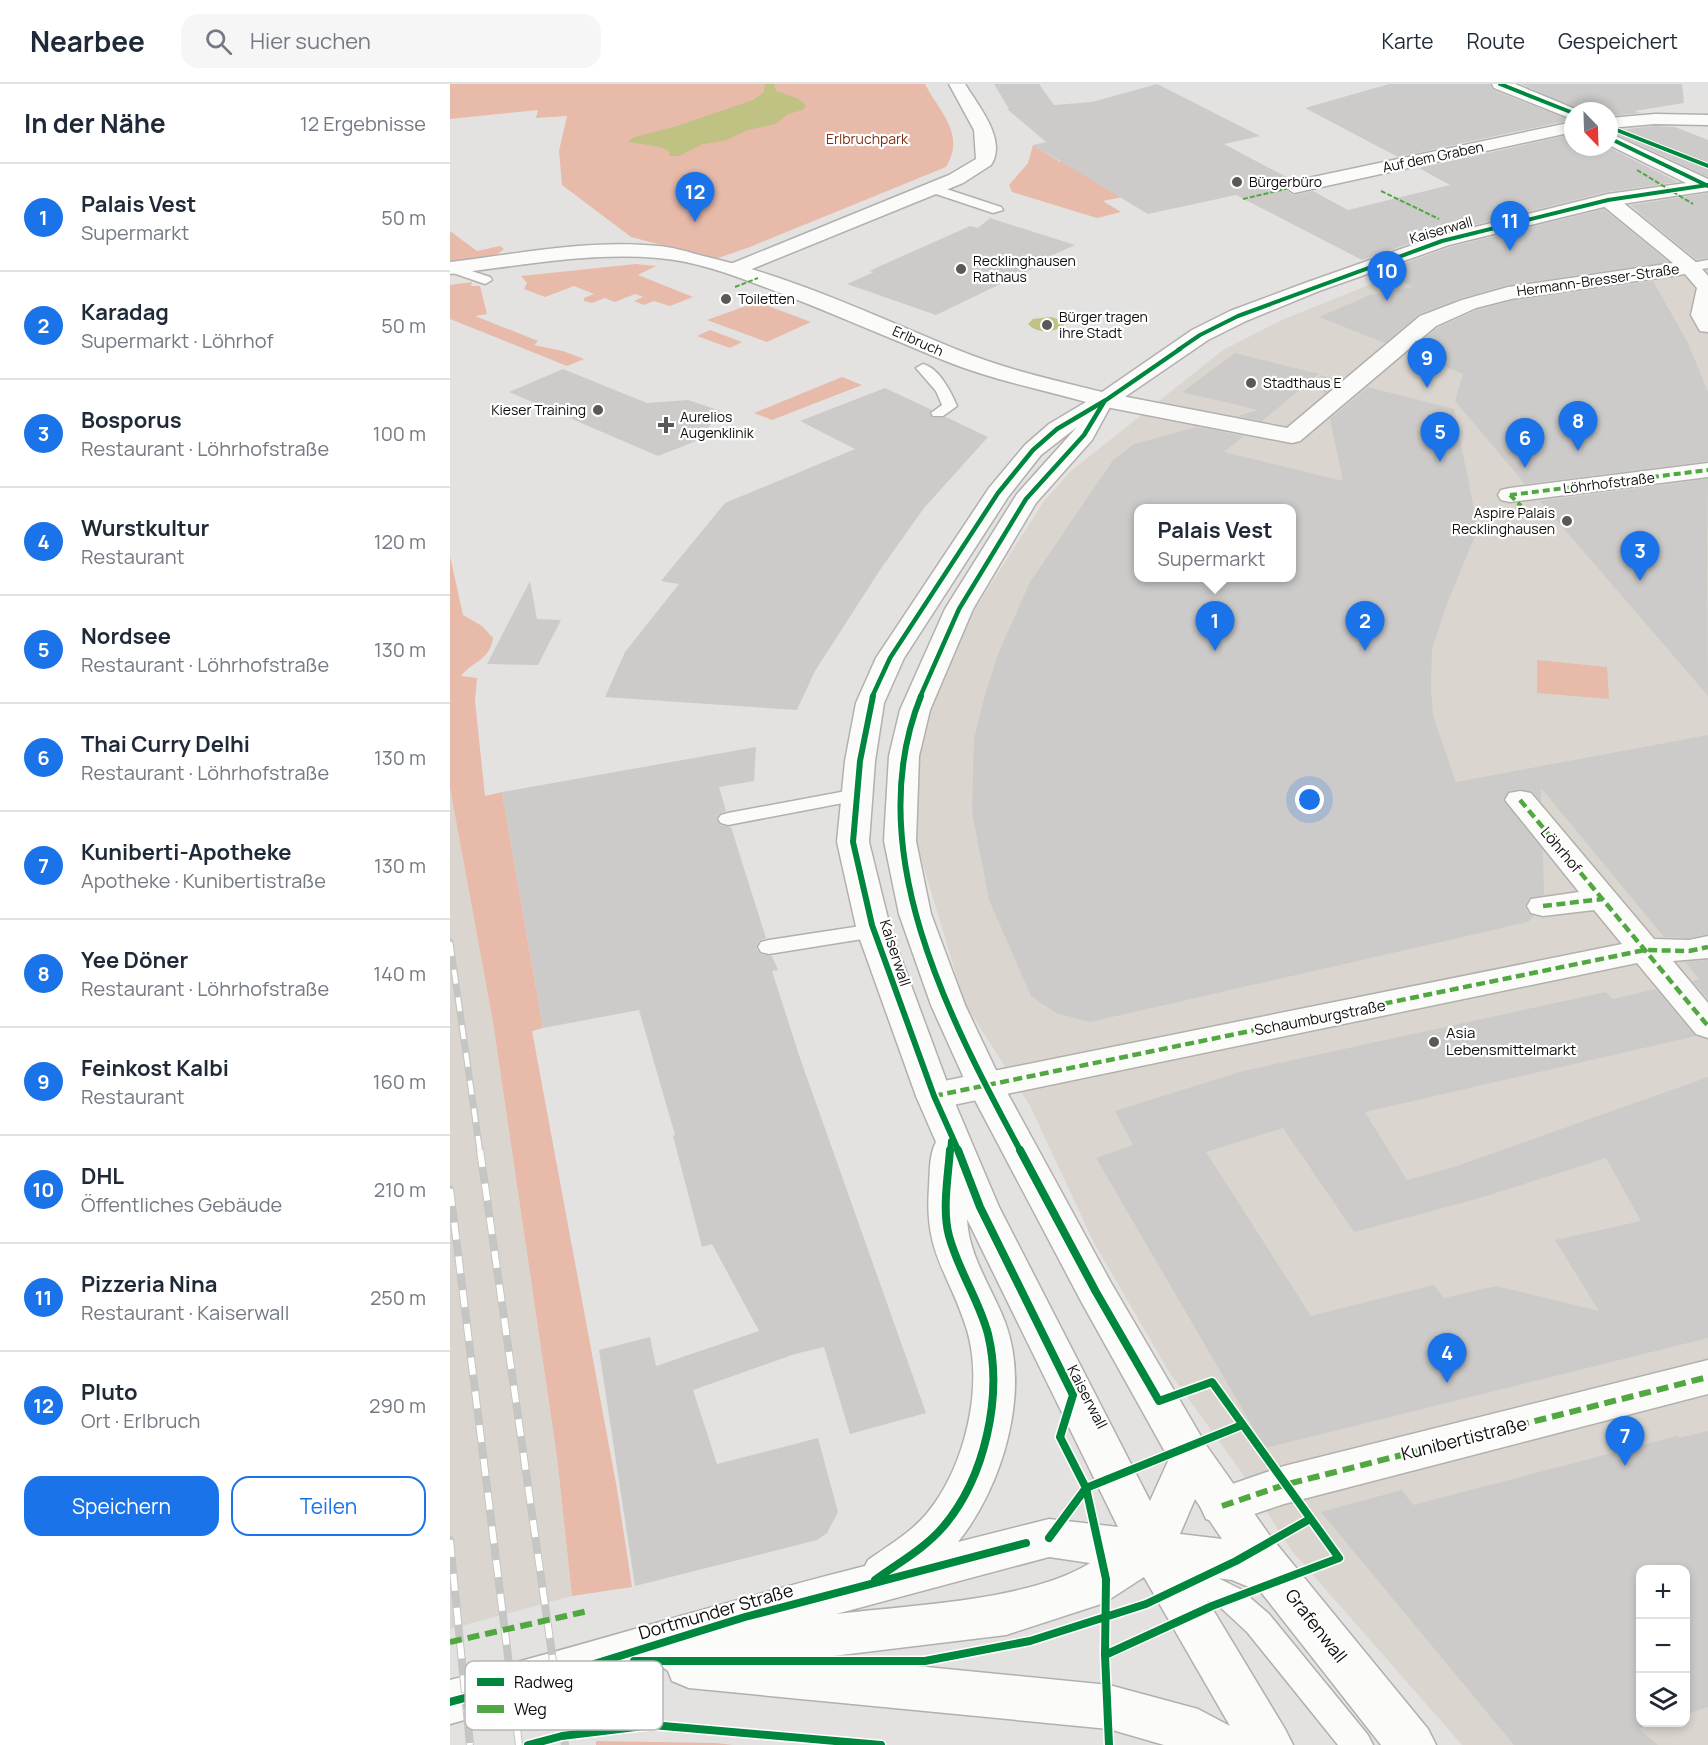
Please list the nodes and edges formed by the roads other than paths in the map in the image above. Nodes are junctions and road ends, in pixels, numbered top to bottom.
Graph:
1 (957, 84) edge
2 (1500, 84) edge
3 (1554, 106) junction
4 (1564, 110) edge
5 (1564, 113) edge
6 (1708, 120) edge
7 (1618, 124) edge
8 (1564, 129) edge
9 (1618, 130) edge
10 (1618, 142) edge
11 (1708, 179) edge
12 (1294, 187) dead end
13 (934, 189) junction
14 (1608, 200) junction
15 (997, 210) dead end
16 (1699, 266) edge
17 (450, 268) edge
18 (735, 269) junction
19 (485, 280) dead end
20 (1708, 326) edge
21 (923, 368) dead end
22 (1106, 400) junction
23 (938, 413) dead end
24 (1708, 470) edge
25 (1515, 501) dead end
26 (857, 795) junction
27 (1520, 800) dead end
28 (728, 819) dead end
29 (1603, 899) junction
30 (1543, 906) dead end
31 (874, 931) junction
32 (1708, 947) edge
33 (769, 948) dead end
34 (1645, 950) junction
35 (1708, 1026) edge
36 (985, 1086) junction
37 (942, 1114) junction
38 (1708, 1377) edge
39 (1191, 1458) junction
40 (1222, 1506) junction
41 (1151, 1548) junction
42 (1236, 1561) junction
43 (1280, 1580) junction
44 (865, 1586) junction
45 (1258, 1623) junction
46 (604, 1661) edge
47 (619, 1661) edge
48 (663, 1664) edge
49 (465, 1698) edge
50 (450, 1702) edge
51 (1217, 1745) edge
52 (1268, 1745) edge
53 (1357, 1745) edge
54 (1411, 1745) edge

1 - 13 main road
2 - 3 main road
3 - 4 main road
3 - 5 main road
6 - 7 main road
8 - 12 main road, Auf dem Graben
9 - 11 main road
10 - 11 main road
11 - 14 main road, Kaiserwall
13 - 15 lane
13 - 18 main road
14 - 16 main road
14 - 22 main road, Kaiserwall
16 - 20 main road
16 - 22 main road, Hermann-Bresser-Straße
17 - 18 main road, Erlbruch
17 - 19 lane
18 - 22 main road, Erlbruch
21 - 23 lane
22 - 26 main road, Kaiserwall
22 - 36 main road, Kaiserwall
24 - 25 main road, Löhrhofstraße
26 - 28 lane
26 - 31 main road, Kaiserwall
27 - 29 main road, Löhrhof
29 - 30 main road
29 - 34 main road, Löhrhof
31 - 33 lane
31 - 37 main road, Kaiserwall
32 - 34 main road, Schaumburgstraße
34 - 35 main road, Löhrhof
34 - 36 main road, Schaumburgstraße
36 - 37 main road, Schaumburgstraße
36 - 39 main road, Kaiserwall
37 - 41 main road, Kaiserwall
37 - 44 main road
38 - 40 main road, Kunibertistraße
39 - 40 main road, Kaiserwall
39 - 41 main road
40 - 42 lane
40 - 43 main road, Grafenwall
41 - 42 main road, Dortmunder Straße
41 - 44 main road, Dortmunder Straße
41 - 45 lane
41 - 47 main road, Dortmunder Straße
41 - 52 main road
42 - 43 main road, Dortmunder Straße
42 - 45 lane
43 - 54 main road, Grafenwall
44 - 46 main road, Dortmunder Straße
45 - 53 lane
48 - 51 main road, Dortmunder Straße
49 - 50 main road, Dortmunder Straße

